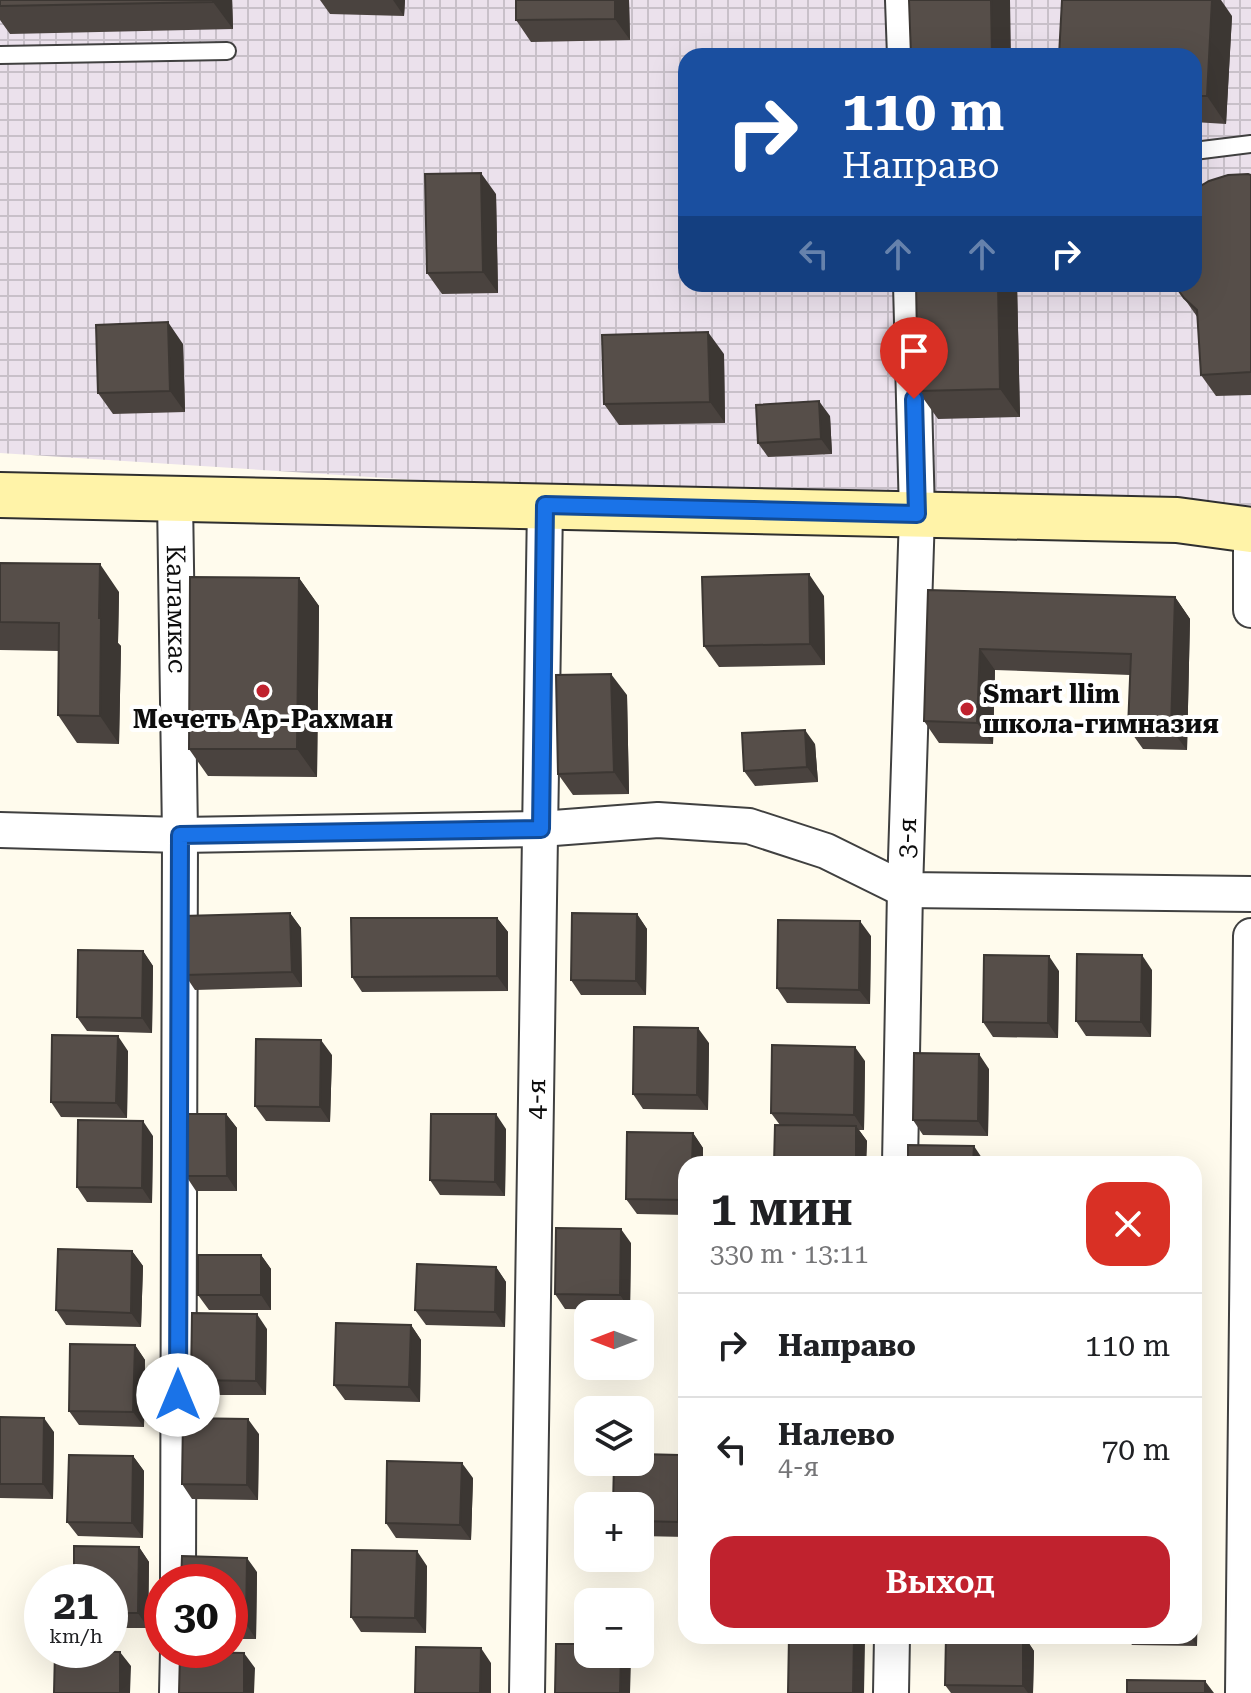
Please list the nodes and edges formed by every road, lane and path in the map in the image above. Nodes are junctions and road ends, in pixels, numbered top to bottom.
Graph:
1 (903, 0) edge
2 (905, 48) edge
3 (227, 51) dead end
4 (0, 55) edge
5 (1251, 144) edge
6 (1202, 150) edge
7 (911, 292) edge
8 (0, 495) edge
9 (175, 499) junction
10 (545, 505) junction
11 (917, 514) junction
12 (1251, 530) edge
13 (1251, 610) edge
14 (541, 829) junction
15 (0, 830) edge
16 (180, 835) junction
17 (905, 890) junction
18 (1251, 894) edge
19 (1251, 936) edge
20 (900, 1156) edge
21 (178, 1564) edge
22 (892, 1644) edge
23 (178, 1668) edge
24 (177, 1693) edge
25 (527, 1693) edge
26 (891, 1693) edge
27 (1243, 1693) edge

1 - 2 street
3 - 4 lane
5 - 6 lane
7 - 11 street, 3-я
8 - 9 street
9 - 10 street
9 - 16 street, Каламкас
10 - 11 street
10 - 14 street, 4-я
11 - 12 street
11 - 17 street, 3-я
12 - 13 street
14 - 16 street
14 - 17 street
14 - 25 street, 4-я
15 - 16 street
16 - 21 street, Каламкас
17 - 18 street
17 - 20 street, 3-я
19 - 27 street
22 - 26 street
23 - 24 street

